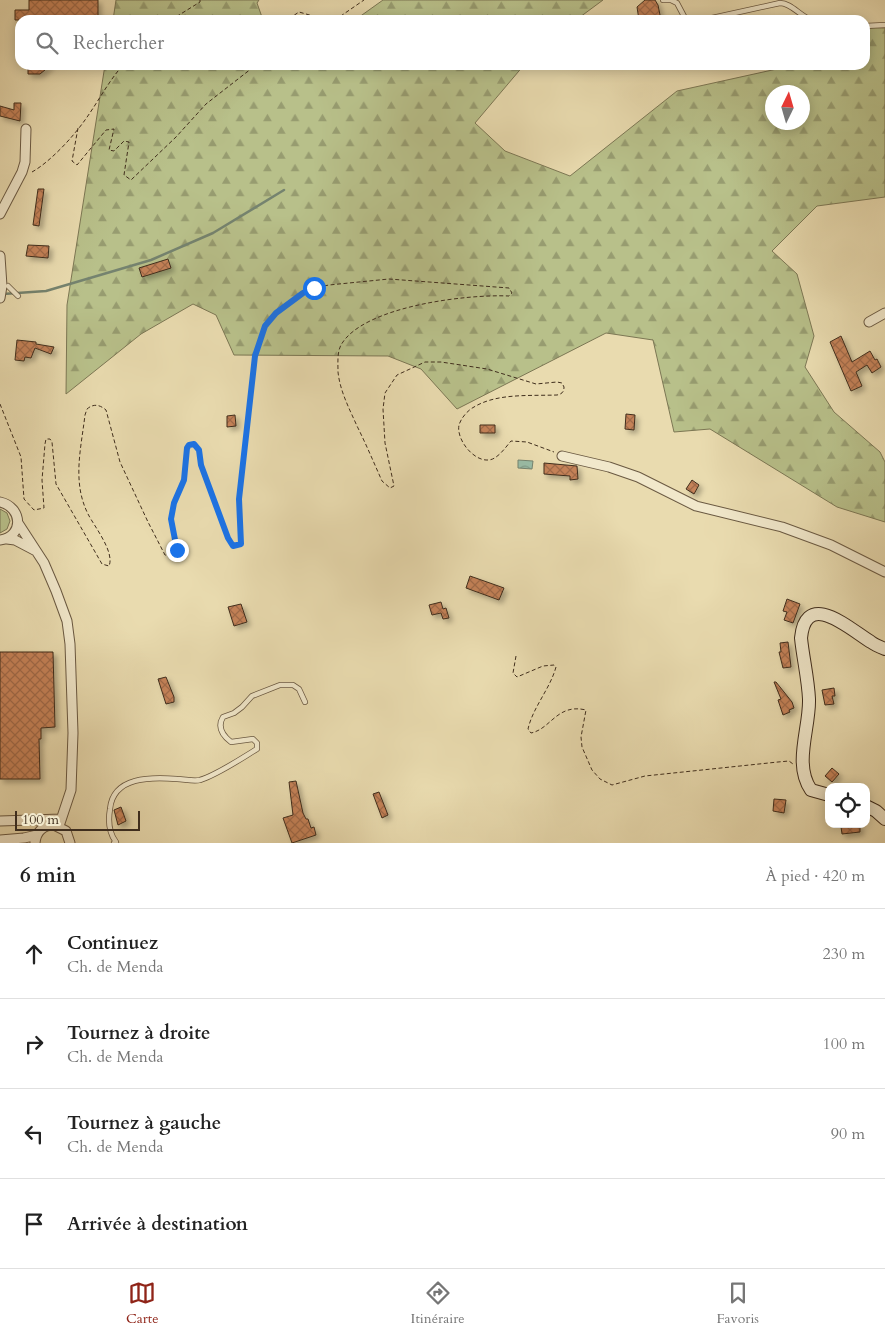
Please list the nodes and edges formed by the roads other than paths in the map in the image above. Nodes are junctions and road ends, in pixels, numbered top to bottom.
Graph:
1 (663, 0) edge
2 (684, 15) edge
3 (726, 15) edge
4 (800, 15) edge
5 (885, 25) edge
6 (870, 26) edge
7 (26, 129) dead end
8 (0, 214) edge
9 (0, 256) edge
10 (5, 288) edge
11 (18, 296) dead end
12 (885, 313) edge
13 (869, 322) dead end
14 (562, 456) road end
15 (0, 502) edge
16 (18, 523) junction
17 (2, 541) edge
18 (36, 551) junction
19 (885, 572) edge
20 (885, 649) edge
21 (305, 702) dead end
22 (825, 794) edge
23 (870, 808) edge
24 (885, 819) edge
25 (0, 821) edge
26 (60, 822) junction
27 (0, 838) edge
28 (36, 839) edge
29 (70, 843) edge
30 (114, 843) edge

1 - 2 lane
3 - 4 lane
5 - 6 lane
7 - 8 street
9 - 10 street
10 - 11 lane
12 - 13 street
14 - 19 street
15 - 16 street
16 - 17 street
16 - 18 street
17 - 18 street
18 - 26 street
20 - 22 street
21 - 30 lane
23 - 24 street
25 - 26 street
26 - 28 street
26 - 29 street
27 - 28 street

